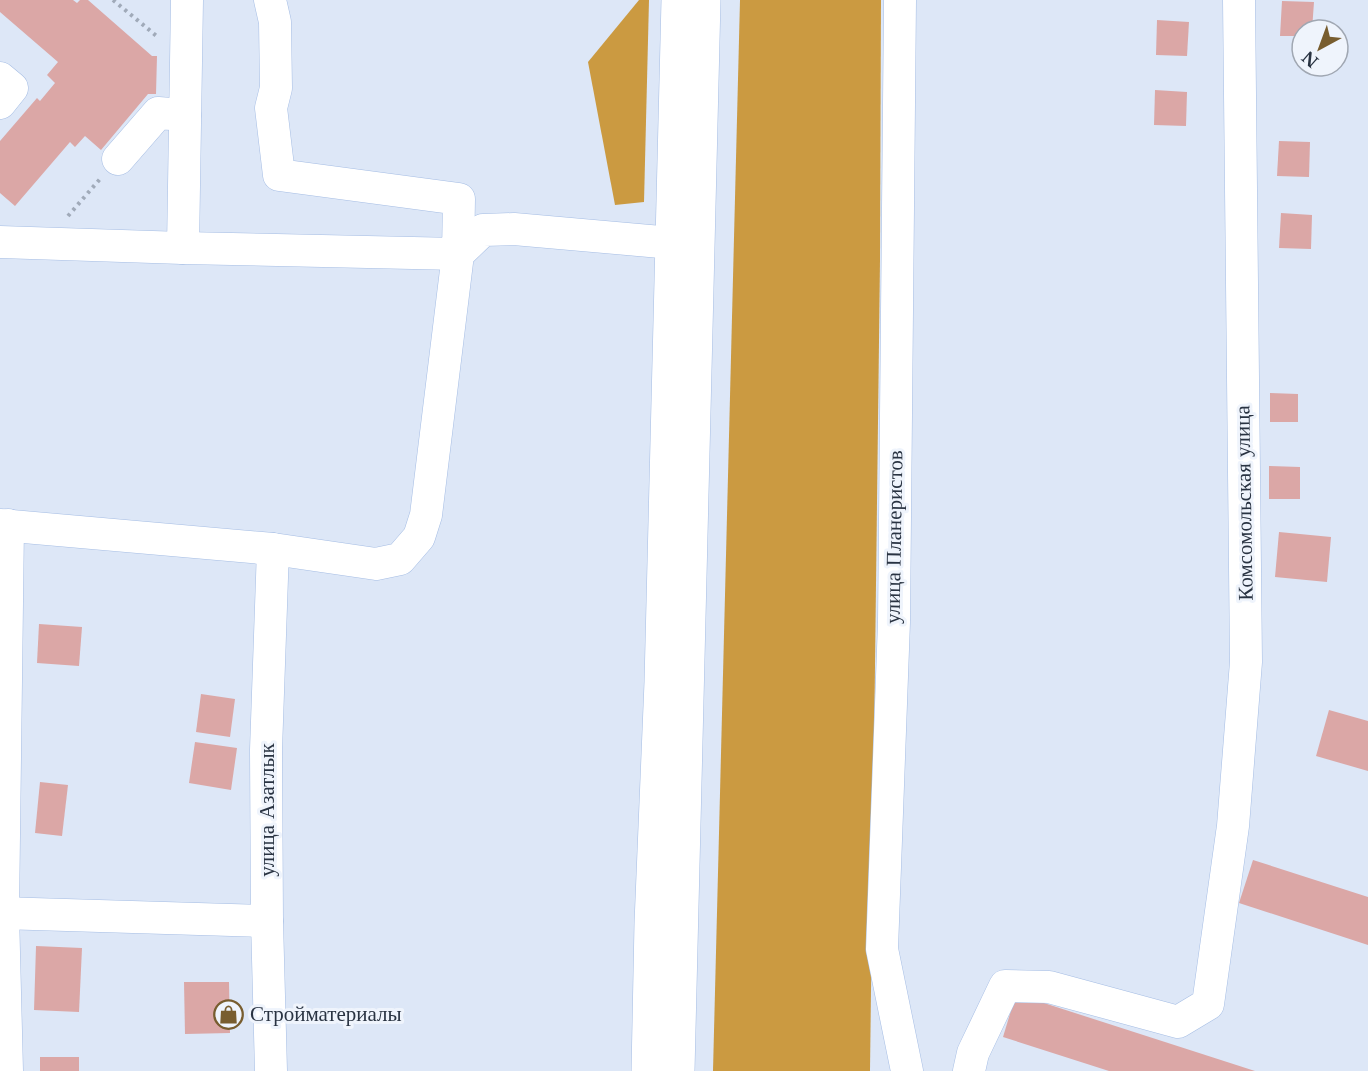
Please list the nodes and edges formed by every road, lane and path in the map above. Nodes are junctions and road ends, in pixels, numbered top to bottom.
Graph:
1 (113, 0) edge
2 (187, 0) edge
3 (270, 0) edge
4 (678, 0) edge
5 (704, 0) edge
6 (900, 0) edge
7 (1239, 0) edge
8 (186, 60) junction
9 (0, 78) edge
10 (0, 103) edge
11 (185, 115) junction
12 (117, 159) joint
13 (0, 242) edge
14 (672, 243) junction
15 (44, 244) junction
16 (183, 248) junction
17 (458, 254) junction
18 (4, 525) edge
19 (273, 549) junction
20 (2, 913) edge
21 (267, 921) junction
22 (6, 1071) edge
23 (271, 1071) edge
24 (648, 1071) edge
25 (678, 1071) edge
26 (907, 1071) edge
27 (969, 1071) edge

1 - 8 path
2 - 8 street
3 - 17 street
4 - 14 main road
5 - 25 main road
6 - 26 street, улица Планеристов
7 - 27 street, Комсомольская улица
8 - 11 street
9 - 10 street
11 - 12 street
11 - 16 street
12 - 15 path
13 - 15 street
14 - 17 street
14 - 24 main road
15 - 16 street
16 - 17 street
17 - 19 street
18 - 19 street
18 - 20 street
19 - 21 street, улица Азатлык
20 - 21 street
20 - 22 street
21 - 23 street, улица Азатлык

